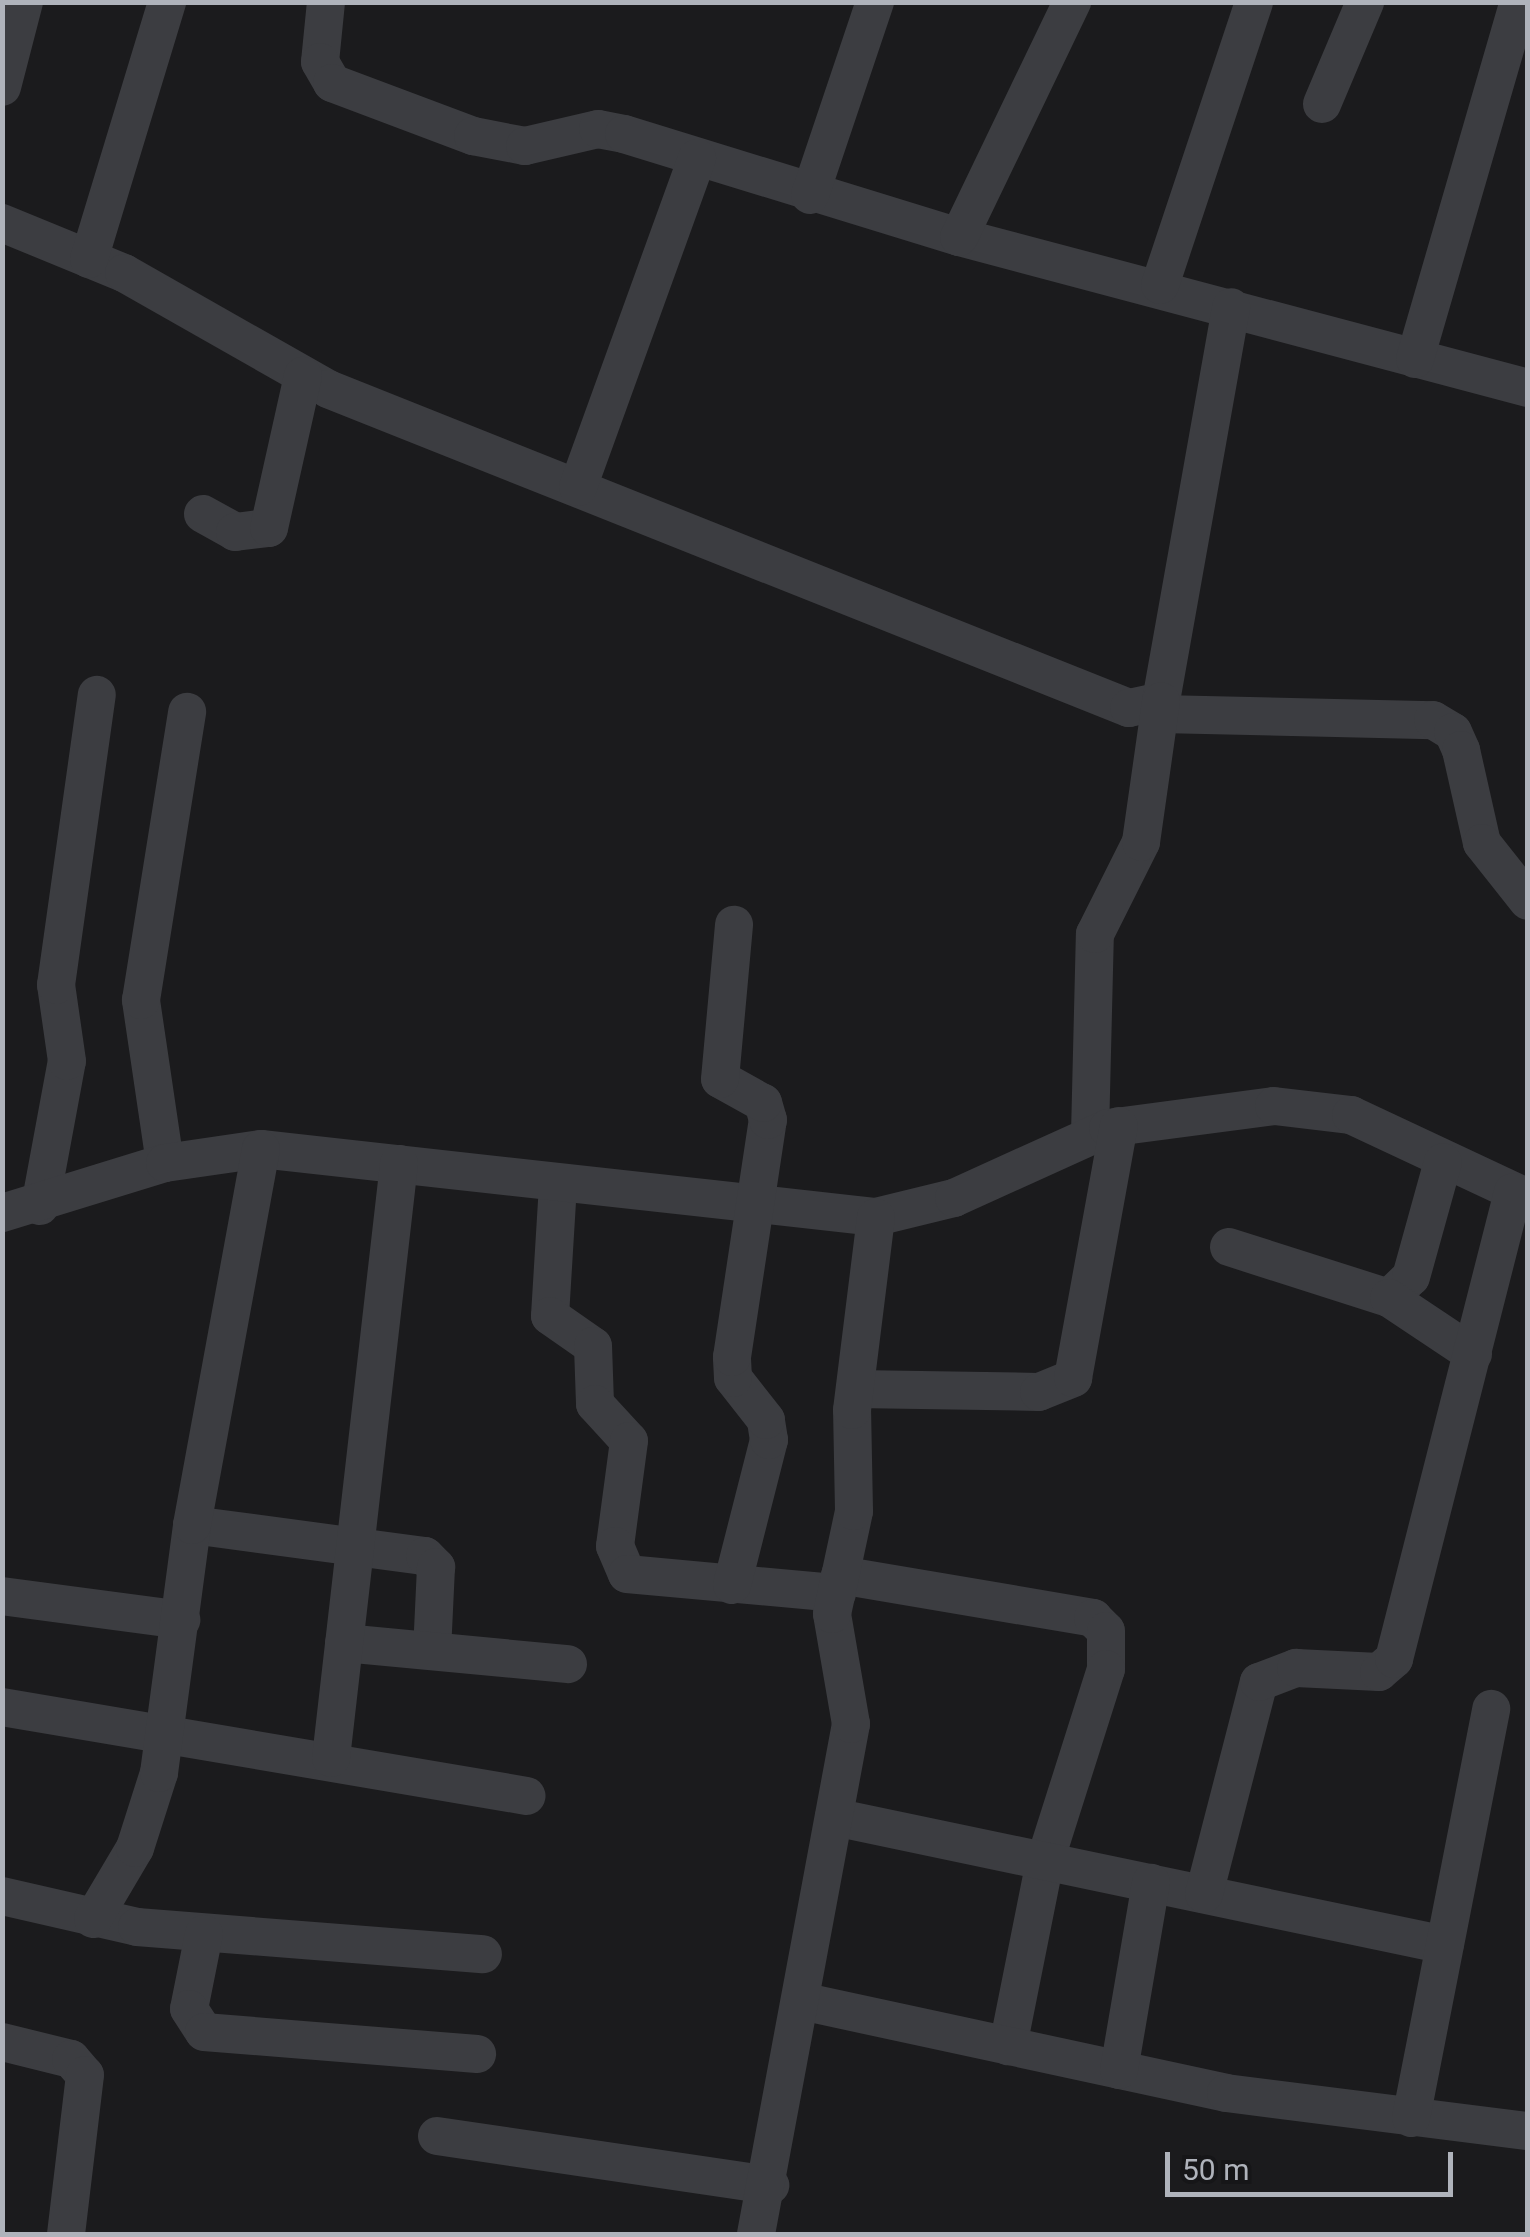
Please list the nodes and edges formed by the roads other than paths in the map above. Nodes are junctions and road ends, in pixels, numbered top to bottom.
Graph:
1 (24, 2) edge
2 (167, 2) edge
3 (326, 2) edge
4 (875, 2) edge
5 (1072, 2) edge
6 (1254, 2) edge
7 (1365, 2) edge
8 (1520, 2) edge
9 (2, 87) edge
10 (1322, 104) dead end
11 (698, 158) junction
12 (810, 195) junction
13 (2, 223) edge
14 (958, 237) junction
15 (88, 259) junction
16 (1160, 285) junction
17 (1231, 308) junction
18 (1415, 359) junction
19 (303, 376) junction
20 (1528, 388) edge
21 (578, 487) junction
22 (203, 514) dead end
23 (97, 695) dead end
24 (1161, 708) junction
25 (187, 712) dead end
26 (1528, 901) edge
27 (734, 924) dead end
28 (1105, 1130) junction
29 (261, 1148) junction
30 (1443, 1162) junction
31 (165, 1163) junction
32 (398, 1164) junction
33 (558, 1185) junction
34 (1520, 1195) edge
35 (40, 1206) junction
36 (750, 1208) junction
37 (2, 1213) edge
38 (876, 1217) junction
39 (1229, 1246) dead end
40 (1390, 1298) junction
41 (1474, 1354) junction
42 (856, 1389) junction
43 (192, 1525) junction
44 (355, 1547) junction
45 (838, 1584) junction
46 (732, 1585) junction
47 (2, 1596) edge
48 (180, 1620) junction
49 (344, 1642) junction
50 (432, 1651) junction
51 (568, 1664) dead end
52 (2, 1707) edge
53 (1491, 1709) dead end
54 (163, 1736) junction
55 (331, 1758) junction
56 (526, 1796) dead end
57 (834, 1817) junction
58 (1045, 1861) junction
59 (1151, 1883) junction
60 (1204, 1894) junction
61 (2, 1896) edge
62 (93, 1919) junction
63 (204, 1934) junction
64 (1445, 1944) junction
65 (483, 1954) dead end
66 (801, 2002) junction
67 (2, 2042) edge
68 (1008, 2046) junction
69 (477, 2054) dead end
70 (1118, 2070) junction
71 (1410, 2118) junction
72 (1528, 2130) edge
73 (437, 2136) dead end
74 (770, 2185) junction
75 (66, 2234) edge
76 (756, 2234) edge

1 - 9 street
2 - 15 street
3 - 11 street
4 - 12 street
5 - 14 street
6 - 16 street
7 - 10 street
8 - 18 street
11 - 12 street
11 - 21 street
12 - 14 street
13 - 15 street
14 - 16 street
15 - 19 street
16 - 17 street
17 - 18 street
17 - 24 street
18 - 20 street
19 - 21 street
19 - 22 street
21 - 24 street
23 - 35 street
24 - 26 street
24 - 28 street
25 - 31 street
27 - 36 street
28 - 30 street
28 - 38 street
28 - 42 street
29 - 31 street
29 - 32 street
29 - 43 street
30 - 34 street
30 - 40 street
31 - 35 street
32 - 33 street
32 - 44 street
33 - 36 street
33 - 46 street
34 - 41 street
35 - 37 street
36 - 38 street
36 - 46 street
38 - 42 street
39 - 40 street
40 - 41 street
41 - 60 street
42 - 45 street
43 - 44 street
43 - 48 street
44 - 49 street
44 - 50 street
45 - 46 street
45 - 57 street
45 - 58 street
47 - 48 street
48 - 54 street
49 - 50 street
49 - 55 street
50 - 51 street
52 - 54 street
53 - 64 street
54 - 55 street
54 - 62 street
55 - 56 street
57 - 58 street
57 - 66 street
58 - 59 street
58 - 68 street
59 - 60 street
59 - 70 street
60 - 64 street
61 - 62 street
62 - 63 street
63 - 65 street
63 - 69 street
64 - 71 street
66 - 68 street
66 - 74 street
67 - 75 street
68 - 70 street
70 - 71 street
71 - 72 street
73 - 74 street
74 - 76 street

